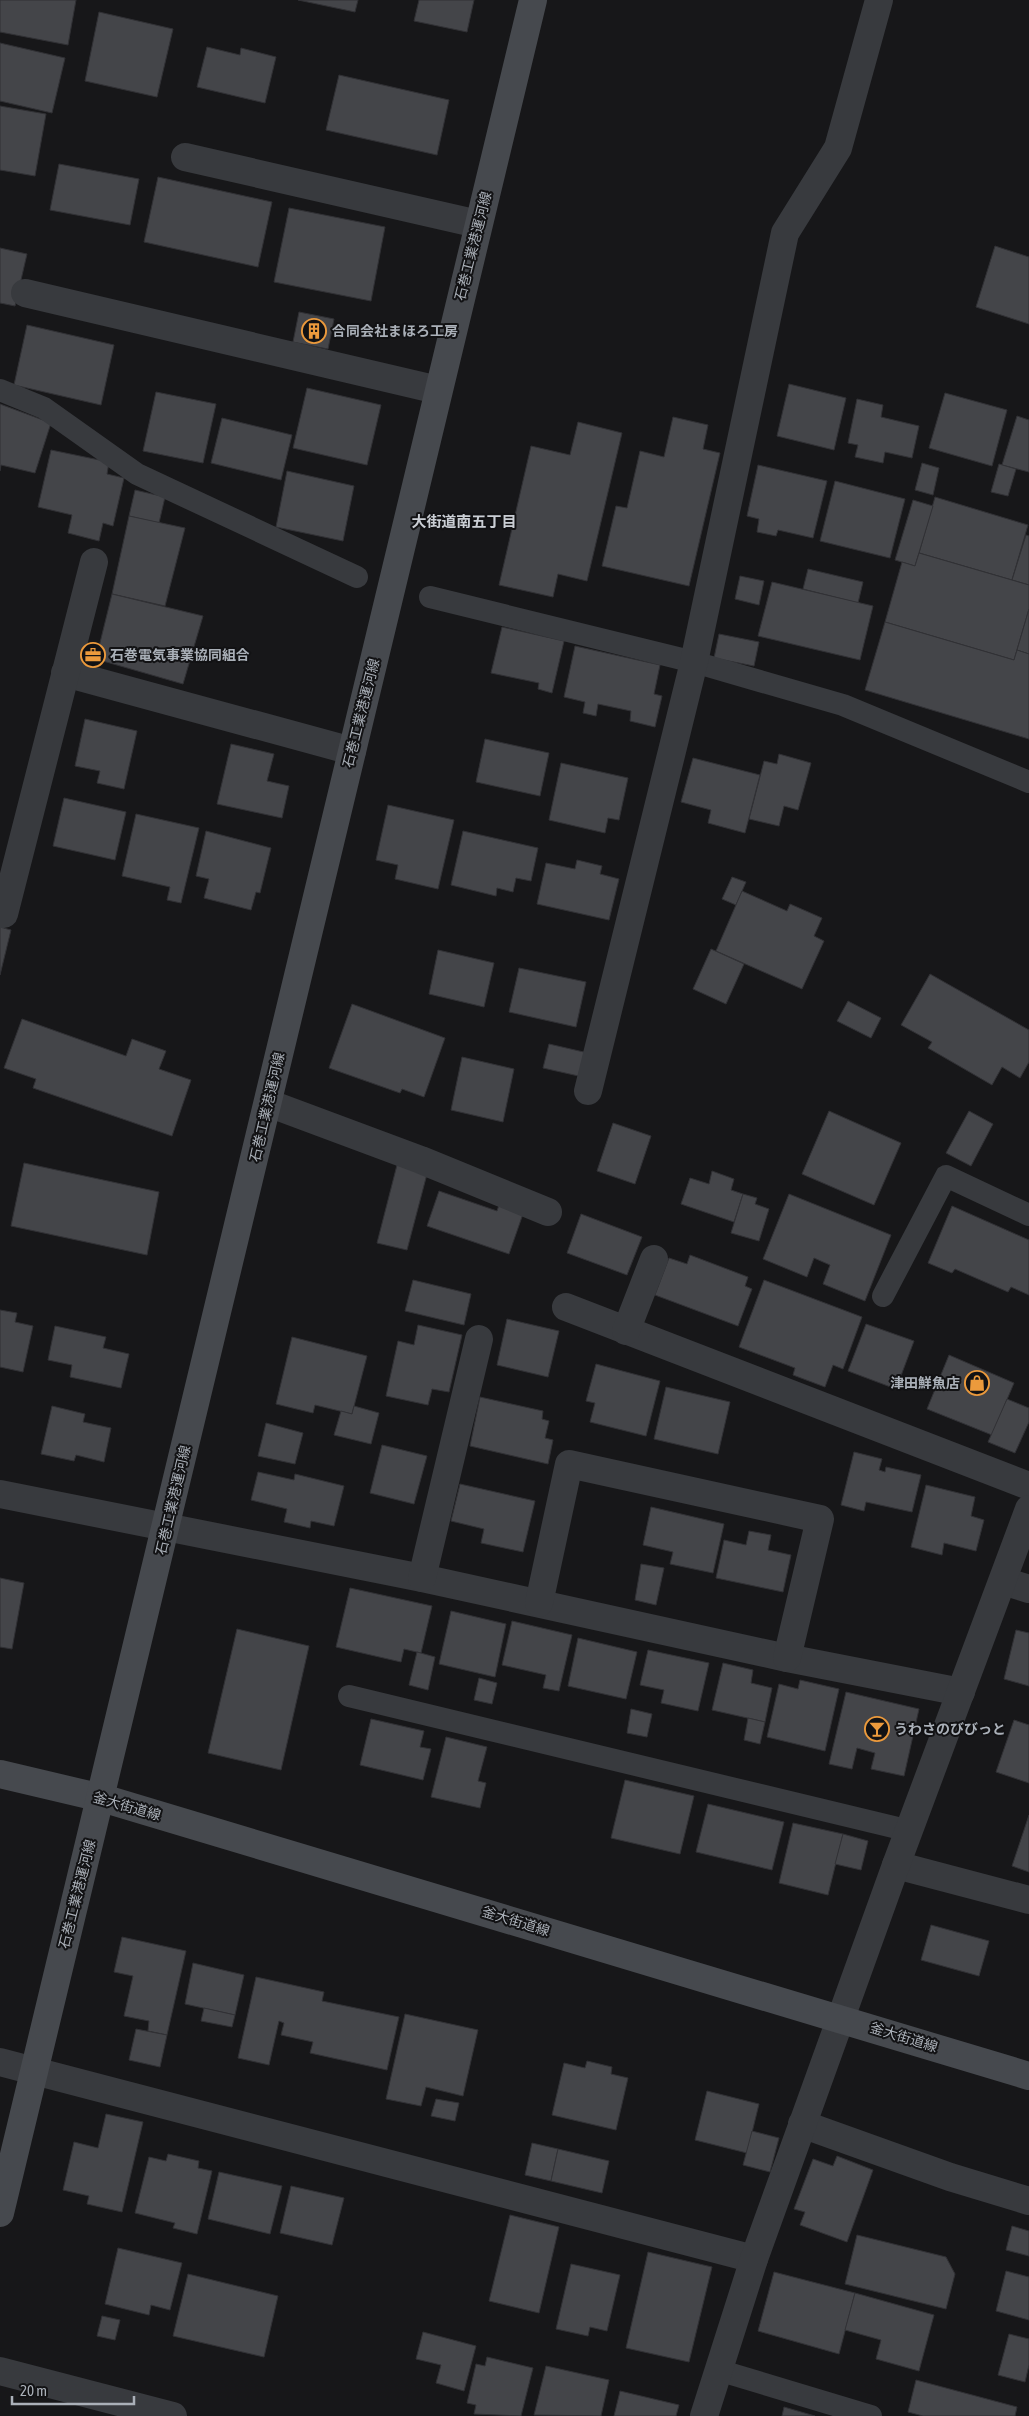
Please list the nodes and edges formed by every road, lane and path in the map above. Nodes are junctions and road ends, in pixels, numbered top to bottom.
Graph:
1 (533, 0) edge
2 (879, 0) edge
3 (185, 157) dead end
4 (478, 224) junction
5 (25, 293) dead end
6 (0, 390) edge
7 (438, 390) junction
8 (94, 562) dead end
9 (357, 577) dead end
10 (430, 597) dead end
11 (694, 662) junction
12 (65, 673) junction
13 (352, 750) junction
14 (1029, 782) edge
15 (0, 914) edge
16 (588, 1091) dead end
17 (268, 1103) junction
18 (548, 1212) dead end
19 (1029, 1215) edge
20 (654, 1259) dead end
21 (883, 1296) dead end
22 (566, 1307) dead end
23 (626, 1331) junction
24 (479, 1339) dead end
25 (1029, 1486) edge
26 (0, 1494) edge
27 (1029, 1509) edge
28 (166, 1528) junction
29 (422, 1578) junction
30 (1003, 1581) junction
31 (1029, 1590) edge
32 (540, 1604) junction
33 (787, 1658) junction
34 (961, 1692) junction
35 (349, 1696) dead end
36 (0, 1774) edge
37 (102, 1798) junction
38 (910, 1831) junction
39 (896, 1865) junction
40 (1029, 1900) edge
41 (842, 2018) junction
42 (0, 2062) edge
43 (34, 2071) junction
44 (1029, 2076) edge
45 (802, 2124) junction
46 (1029, 2201) edge
47 (0, 2213) edge
48 (754, 2259) junction
49 (718, 2370) junction
50 (0, 2371) edge
51 (173, 2416) edge
52 (704, 2416) edge
53 (871, 2416) edge

1 - 4 street, 石巻工業港運河線
2 - 11 street
3 - 4 street
4 - 7 street, 石巻工業港運河線
5 - 7 street
6 - 9 lane
7 - 13 street, 石巻工業港運河線
8 - 12 street
10 - 11 lane
11 - 14 lane
11 - 16 street
12 - 13 street
12 - 15 street
13 - 17 street, 石巻工業港運河線
17 - 18 street
17 - 28 street, 石巻工業港運河線
19 - 21 lane
20 - 23 street
22 - 23 street
23 - 25 street
24 - 29 street
26 - 28 street
27 - 30 street
28 - 29 street
28 - 37 street, 石巻工業港運河線
29 - 32 street
30 - 31 street
30 - 34 street
32 - 33 street
32 - 33 street
33 - 34 street
34 - 38 street
35 - 38 lane
36 - 37 street, 釜大街道線
37 - 41 street, 釜大街道線
37 - 43 street, 石巻工業港運河線
38 - 39 street
39 - 40 street
39 - 41 street
41 - 44 street, 釜大街道線
41 - 45 street
42 - 43 street
43 - 47 street, 石巻工業港運河線
43 - 48 street
45 - 46 street
45 - 48 street
48 - 49 street
49 - 52 street
49 - 53 lane
50 - 51 street

